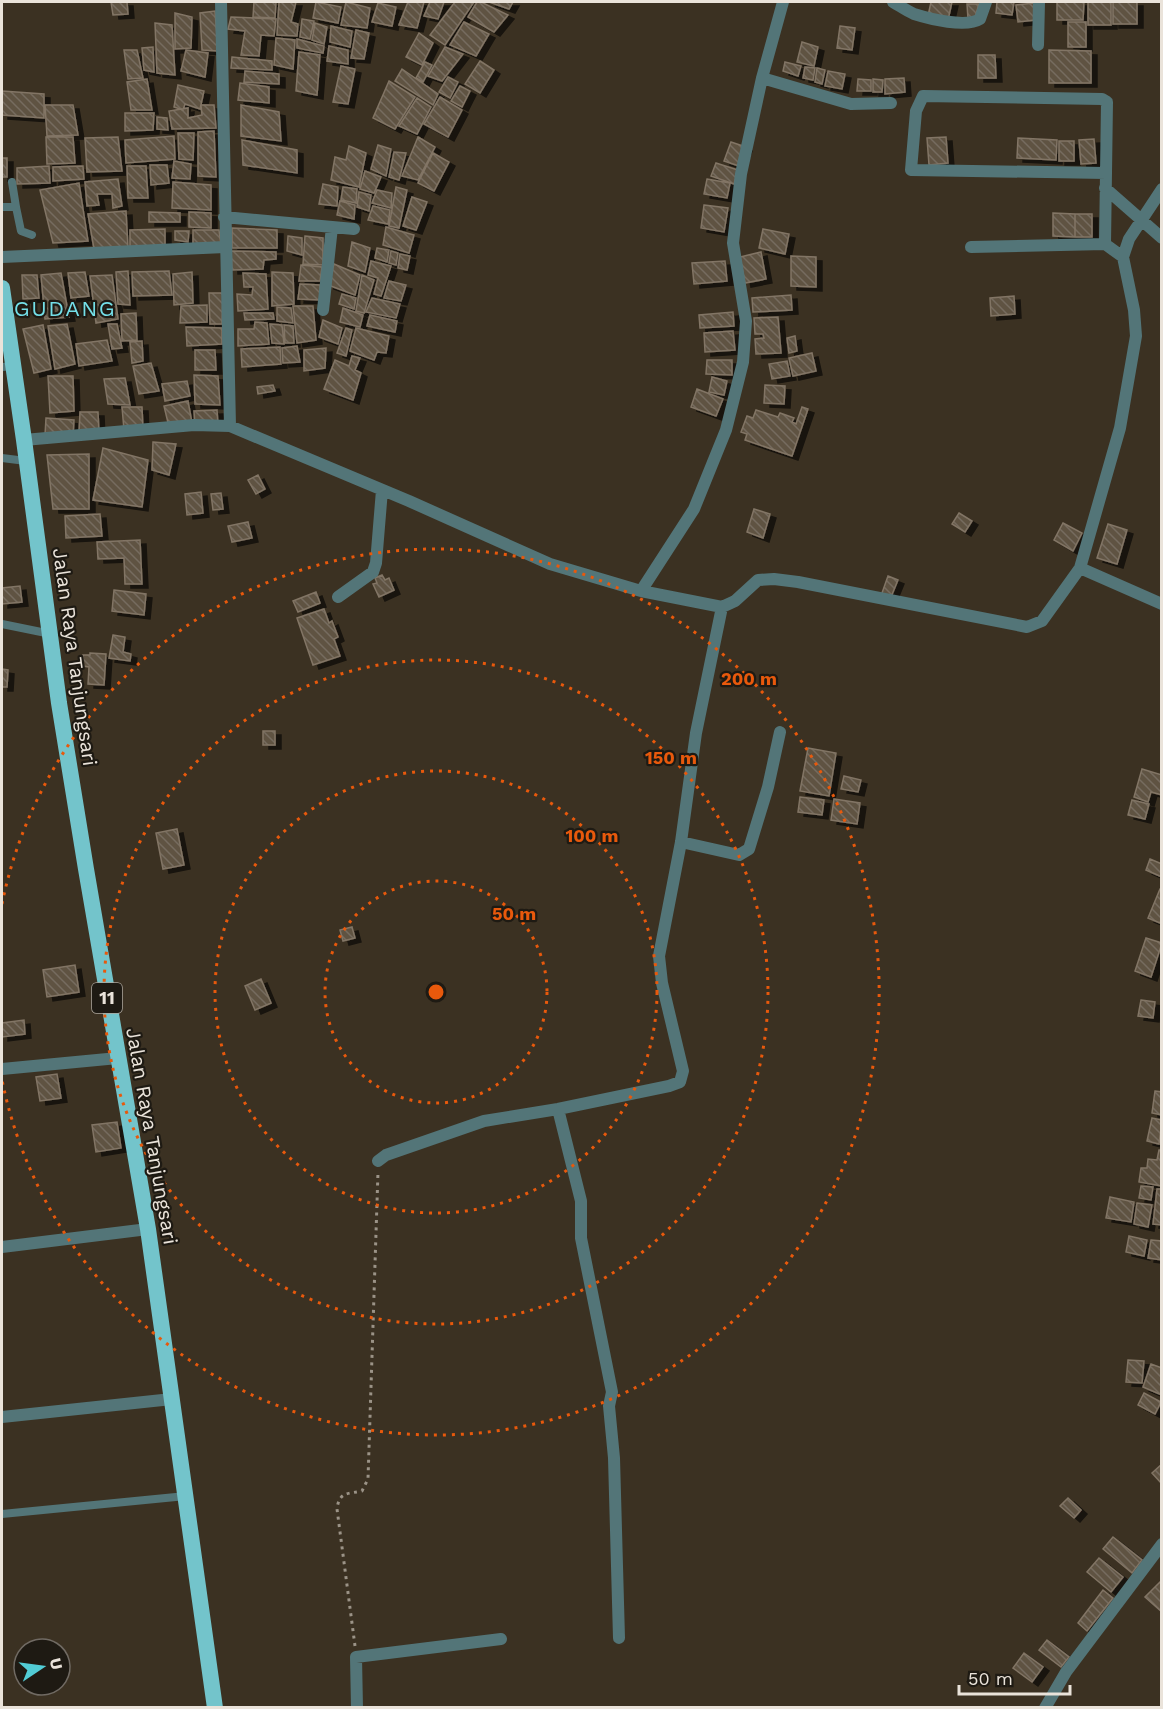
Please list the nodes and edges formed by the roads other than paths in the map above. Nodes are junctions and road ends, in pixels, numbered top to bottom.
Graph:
1 (221, 2) edge
2 (783, 2) edge
3 (894, 2) edge
4 (986, 2) edge
5 (1039, 2) edge
6 (915, 8) edge
7 (1038, 45) dead end
8 (762, 78) junction
9 (891, 103) dead end
10 (1106, 173) junction
11 (12, 182) dead end
12 (1105, 188) junction
13 (1161, 189) edge
14 (2, 207) edge
15 (16, 207) junction
16 (224, 217) junction
17 (1141, 220) junction
18 (332, 227) junction
19 (354, 229) dead end
20 (32, 235) dead end
21 (1161, 238) edge
22 (1105, 244) junction
23 (225, 247) junction
24 (972, 247) dead end
25 (2, 256) edge
26 (1124, 257) junction
27 (2, 288) edge
28 (323, 310) dead end
29 (8, 367) edge
30 (230, 426) junction
31 (24, 440) junction
32 (2, 459) edge
33 (26, 461) junction
34 (382, 490) junction
35 (1080, 568) junction
36 (641, 591) junction
37 (338, 597) dead end
38 (1161, 604) edge
39 (722, 607) junction
40 (2, 624) edge
41 (51, 634) junction
42 (780, 732) dead end
43 (681, 842) junction
44 (118, 1058) junction
45 (2, 1069) edge
46 (558, 1109) junction
47 (378, 1161) road end
48 (147, 1229) junction
49 (2, 1247) edge
50 (172, 1399) junction
51 (2, 1417) edge
52 (186, 1496) junction
53 (2, 1514) edge
54 (1161, 1544) edge
55 (619, 1638) dead end
56 (501, 1639) dead end
57 (215, 1707) edge
58 (357, 1707) edge
59 (1046, 1707) edge

1 - 16 street
2 - 8 street
3 - 6 street
4 - 6 street
5 - 7 street
8 - 9 street
8 - 36 street
10 - 10 street
10 - 12 street
11 - 15 lane
12 - 17 street
12 - 22 street
13 - 17 street
14 - 15 lane
15 - 20 lane
16 - 18 street
16 - 23 street
17 - 21 street
17 - 26 street
18 - 19 street
18 - 28 street
22 - 24 street
22 - 26 street
23 - 25 street
23 - 30 street
26 - 35 street
27 - 29 highway, Jalan Raya Tanjungsari / 11
29 - 31 highway, Jalan Raya Tanjungsari / 11
30 - 31 street
30 - 34 street
31 - 33 highway, Jalan Raya Tanjungsari / 11
32 - 33 lane
33 - 41 highway, Jalan Raya Tanjungsari / 11
34 - 36 street
34 - 37 street
35 - 38 street
35 - 39 street
36 - 39 street
39 - 43 street
40 - 41 lane
41 - 44 highway, Jalan Raya Tanjungsari / 11
42 - 43 street
43 - 46 street
44 - 45 street
44 - 48 highway, Jalan Raya Tanjungsari / 11
46 - 47 street
46 - 55 street
48 - 49 street
48 - 50 highway, Jalan Raya Tanjungsari / 11
50 - 51 street
50 - 52 highway, Jalan Raya Tanjungsari / 11
52 - 53 lane
52 - 57 highway, Jalan Raya Tanjungsari / 11
54 - 59 street
56 - 58 street

